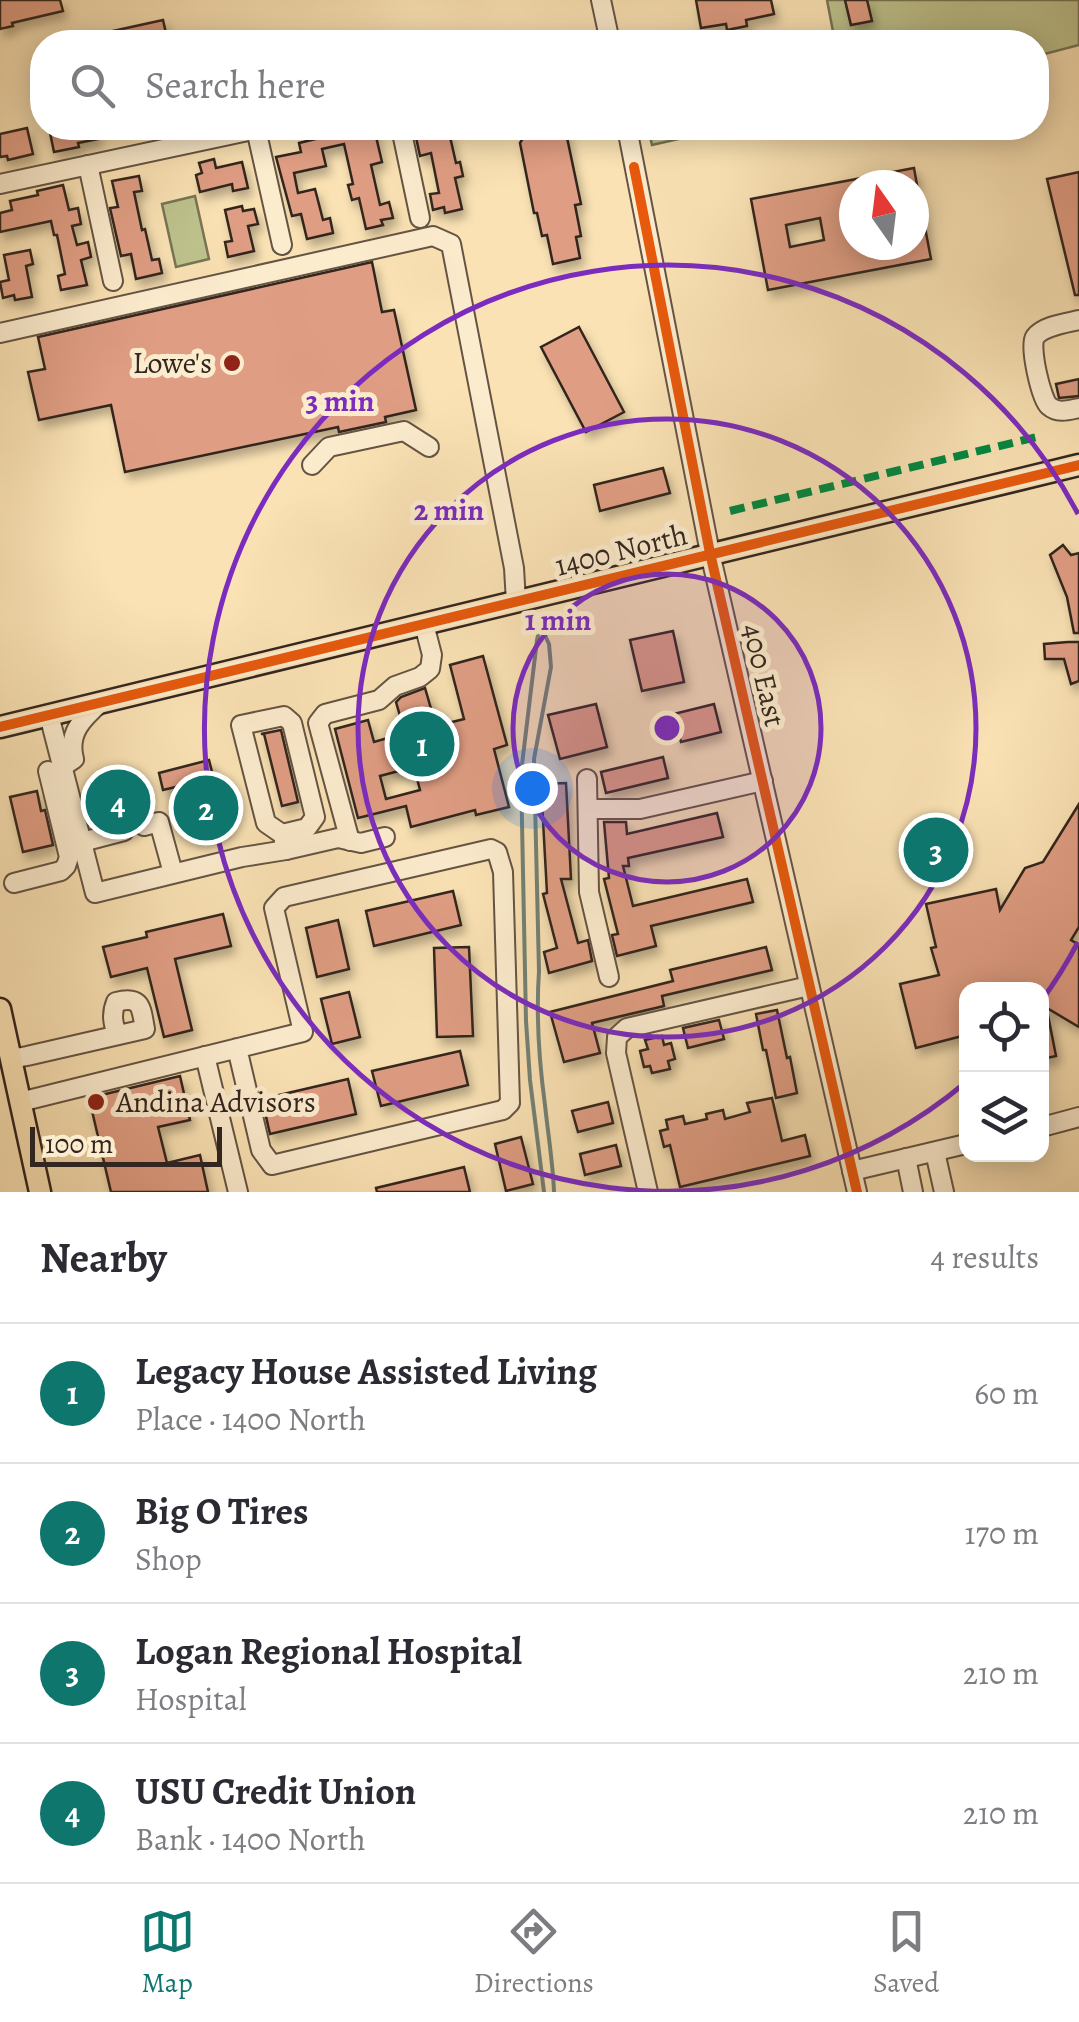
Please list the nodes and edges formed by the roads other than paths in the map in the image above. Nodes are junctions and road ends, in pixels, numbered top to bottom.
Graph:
1 (601, 0) edge
2 (607, 30) edge
3 (204, 140) edge
4 (261, 140) edge
5 (403, 140) edge
6 (628, 140) edge
7 (88, 165) junction
8 (0, 184) edge
9 (420, 218) dead end
10 (282, 246) dead end
11 (113, 281) dead end
12 (1079, 320) edge
13 (0, 333) edge
14 (1079, 408) edge
15 (430, 447) dead end
16 (312, 465) dead end
17 (1079, 465) edge
18 (710, 553) junction
19 (516, 602) junction
20 (424, 624) junction
21 (102, 702) junction
22 (41, 717) junction
23 (0, 718) edge
24 (0, 727) edge
25 (55, 769) junction
26 (587, 779) dead end
27 (763, 781) junction
28 (589, 809) junction
29 (144, 826) dead end
30 (124, 831) dead end
31 (385, 837) dead end
32 (350, 841) junction
33 (82, 842) junction
34 (284, 842) junction
35 (174, 873) junction
36 (14, 883) dead end
37 (610, 976) dead end
38 (809, 986) junction
39 (0, 1010) edge
40 (116, 1035) dead end
41 (237, 1048) junction
42 (205, 1056) junction
43 (11, 1059) junction
44 (20, 1102) junction
45 (1079, 1117) edge
46 (1049, 1125) edge
47 (959, 1146) edge
48 (935, 1152) junction
49 (906, 1158) junction
50 (852, 1171) junction
51 (40, 1192) edge
52 (238, 1192) edge
53 (648, 1192) edge
54 (857, 1192) edge
55 (912, 1192) edge
56 (944, 1192) edge

1 - 2 street
3 - 7 street
4 - 10 street
5 - 9 street
6 - 18 street, 400 East
7 - 8 street
7 - 11 street
12 - 14 street
13 - 19 street
15 - 16 street
17 - 18 main road, 1400 North
18 - 19 main road, 1400 North
18 - 27 street, 400 East
19 - 20 main road, 1400 North
20 - 21 main road, 1400 North
20 - 32 street
21 - 22 main road, 1400 North
21 - 25 street
22 - 23 main road
22 - 24 main road, 1400 North
22 - 25 street
25 - 33 street
25 - 36 street
26 - 28 street
27 - 28 street
27 - 38 street, 400 East
28 - 37 street
29 - 35 street
30 - 33 street
31 - 32 street
32 - 34 street
33 - 35 street
34 - 34 street
34 - 35 street
38 - 50 street, 400 East
38 - 53 street
39 - 43 main road
40 - 43 street
41 - 41 street
41 - 42 street
42 - 44 street
42 - 52 street
43 - 44 main road
44 - 51 main road
45 - 46 street
47 - 48 street
48 - 49 street
48 - 56 street
49 - 50 street
49 - 55 street
50 - 54 street, 400 East

